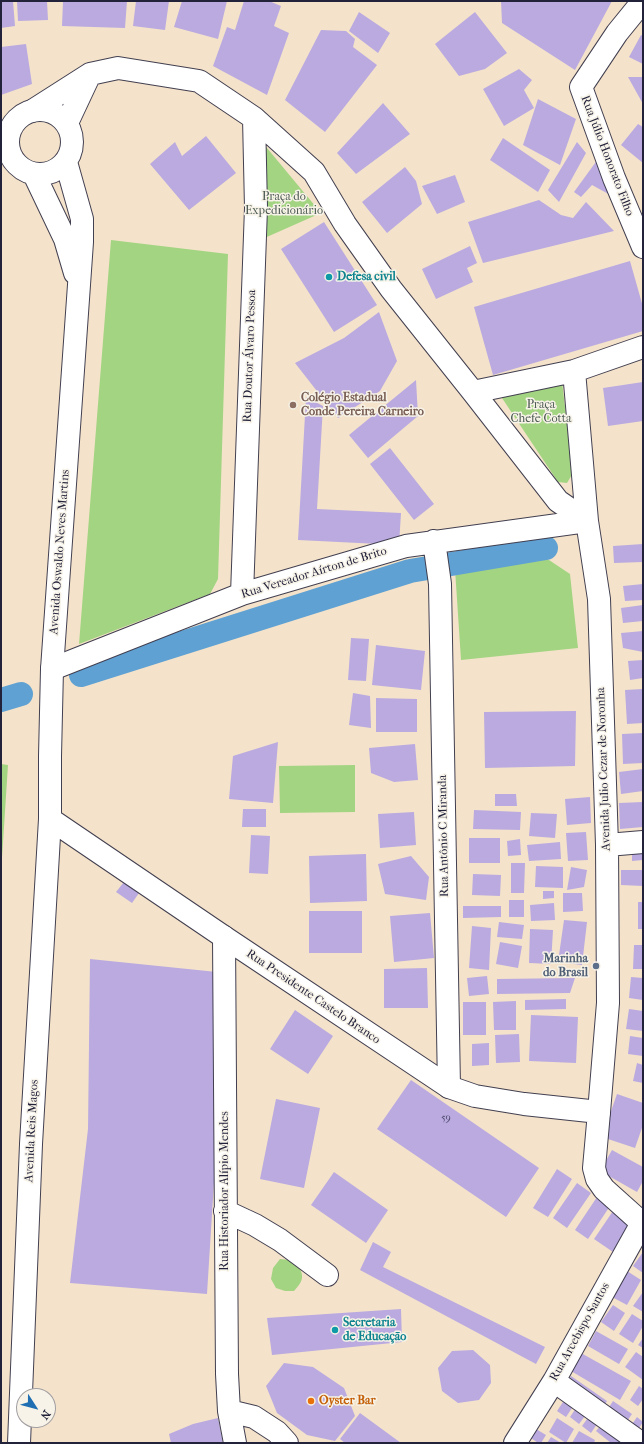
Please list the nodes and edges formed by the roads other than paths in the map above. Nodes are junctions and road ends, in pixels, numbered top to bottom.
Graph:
1 (643, 1) edge
2 (90, 74) junction
3 (18, 115) edge
4 (254, 118) junction
5 (67, 123) junction
6 (6, 154) edge
7 (66, 162) junction
8 (34, 174) junction
9 (643, 247) edge
10 (79, 284) junction
11 (643, 347) edge
12 (574, 371) junction
13 (473, 392) junction
14 (587, 521) junction
15 (434, 541) junction
16 (242, 594) junction
17 (52, 669) junction
18 (50, 819) junction
19 (643, 842) edge
20 (607, 845) junction
21 (224, 938) junction
22 (448, 1087) junction
23 (599, 1112) junction
24 (225, 1211) junction
25 (643, 1222) edge
26 (327, 1275) dead end
27 (554, 1381) junction
28 (229, 1410) junction
29 (19, 1443) edge
30 (235, 1443) edge
31 (287, 1443) edge
32 (515, 1443) edge
33 (640, 1443) edge

1 - 9 street, Rua Júlio Honorato Filho
2 - 3 street
2 - 4 street
2 - 5 street
3 - 5 street
3 - 6 street
4 - 13 street
4 - 16 street, Rua Doutor Álvaro Pessoa
5 - 7 street
6 - 8 street
7 - 8 street
7 - 10 street, Avenida Oswaldo Neves Martins
8 - 10 street, Avenida Oswaldo Neves Martins
10 - 17 street, Avenida Oswaldo Neves Martins
11 - 12 street
12 - 13 street
12 - 14 street, Avenida Julio Cezar de Noronha
13 - 14 street
14 - 15 street, Rua Vereador Aírton de Brito
14 - 20 street, Avenida Julio Cezar de Noronha
15 - 16 street, Rua Vereador Aírton de Brito
15 - 22 street, Rua Antônio C Miranda
16 - 17 street, Rua Vereador Aírton de Brito
17 - 18 street, Avenida Oswaldo Neves Martins
18 - 21 street, Rua Presidente Castelo Branco
18 - 29 street, Avenida Reis Magos
19 - 20 street
20 - 23 street, Avenida Julio Cezar de Noronha
21 - 22 street, Rua Presidente Castelo Branco
21 - 24 street, Rua Historiador Alípio Mendes
22 - 23 street, Rua Presidente Castelo Branco
23 - 25 street, Avenida Julio Cezar de Noronha
24 - 26 street
24 - 28 street, Rua Historiador Alípio Mendes
25 - 27 street, Rua Arcebispo Santos
27 - 32 street, Rua Arcebispo Santos
27 - 33 street
28 - 30 street, Rua Historiador Alípio Mendes
28 - 31 street

